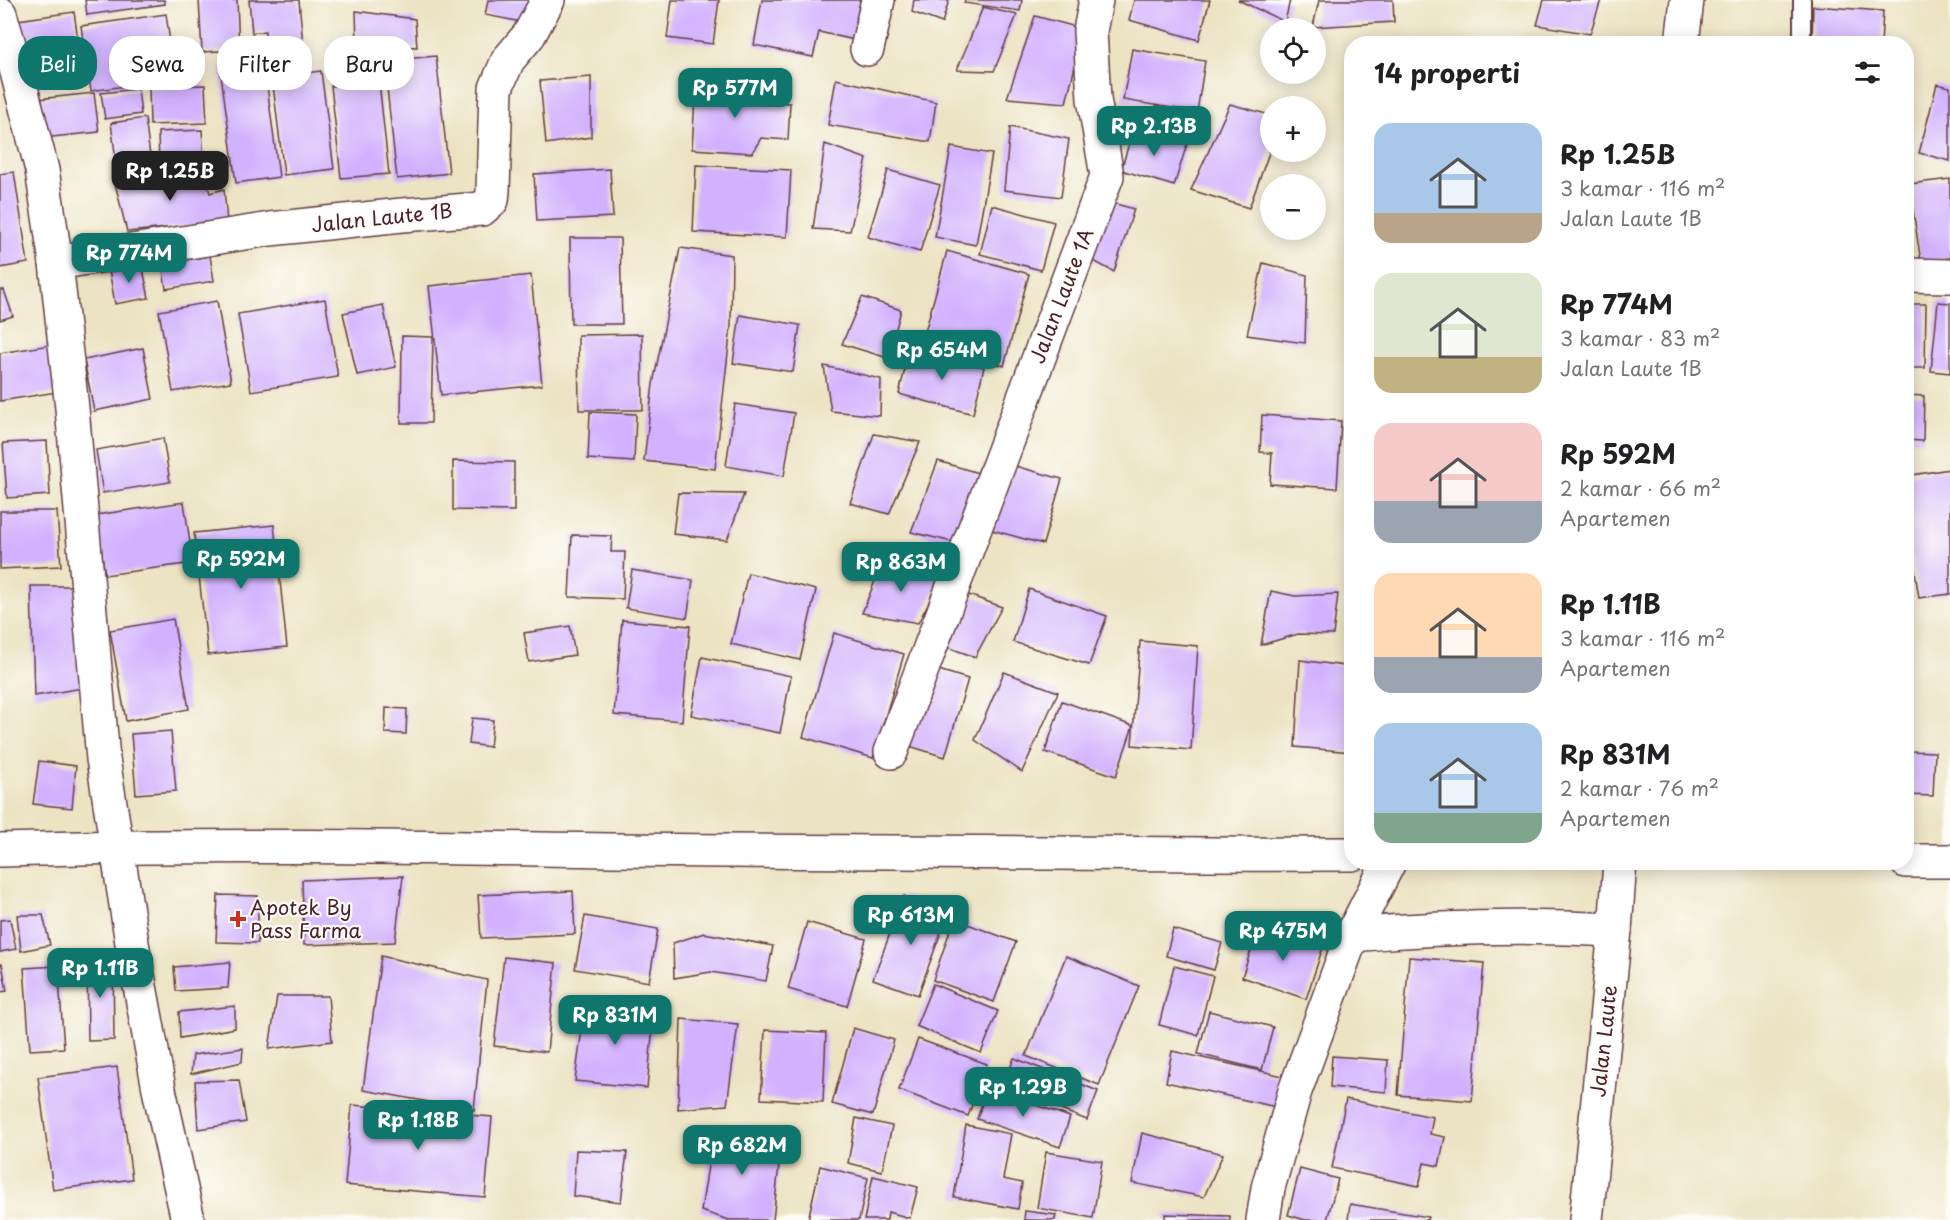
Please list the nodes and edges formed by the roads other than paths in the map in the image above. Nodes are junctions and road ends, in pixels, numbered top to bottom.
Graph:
1 (548, 0) edge
2 (878, 0) edge
3 (1096, 0) edge
4 (1687, 0) edge
5 (1802, 0) edge
6 (0, 14) edge
7 (1683, 36) edge
8 (1802, 36) edge
9 (867, 48) dead end
10 (56, 263) junction
11 (1914, 275) edge
12 (1950, 276) edge
13 (891, 752) dead end
14 (116, 846) junction
15 (0, 850) edge
16 (1344, 854) edge
17 (1914, 861) edge
18 (1950, 861) edge
19 (1385, 870) edge
20 (1619, 870) edge
21 (1615, 930) junction
22 (1353, 935) junction
23 (188, 1220) edge
24 (1263, 1220) edge
25 (1586, 1220) edge

1 - 10 street, Jalan Laute 1B
2 - 9 street
3 - 13 street, Jalan Laute 1A
4 - 7 street
5 - 8 lane
6 - 10 street
10 - 14 street
11 - 12 street
14 - 15 street
14 - 16 street
14 - 23 street
17 - 18 street
19 - 22 street
20 - 21 street, Jalan Laute
21 - 22 street
21 - 25 street, Jalan Laute
22 - 24 street

